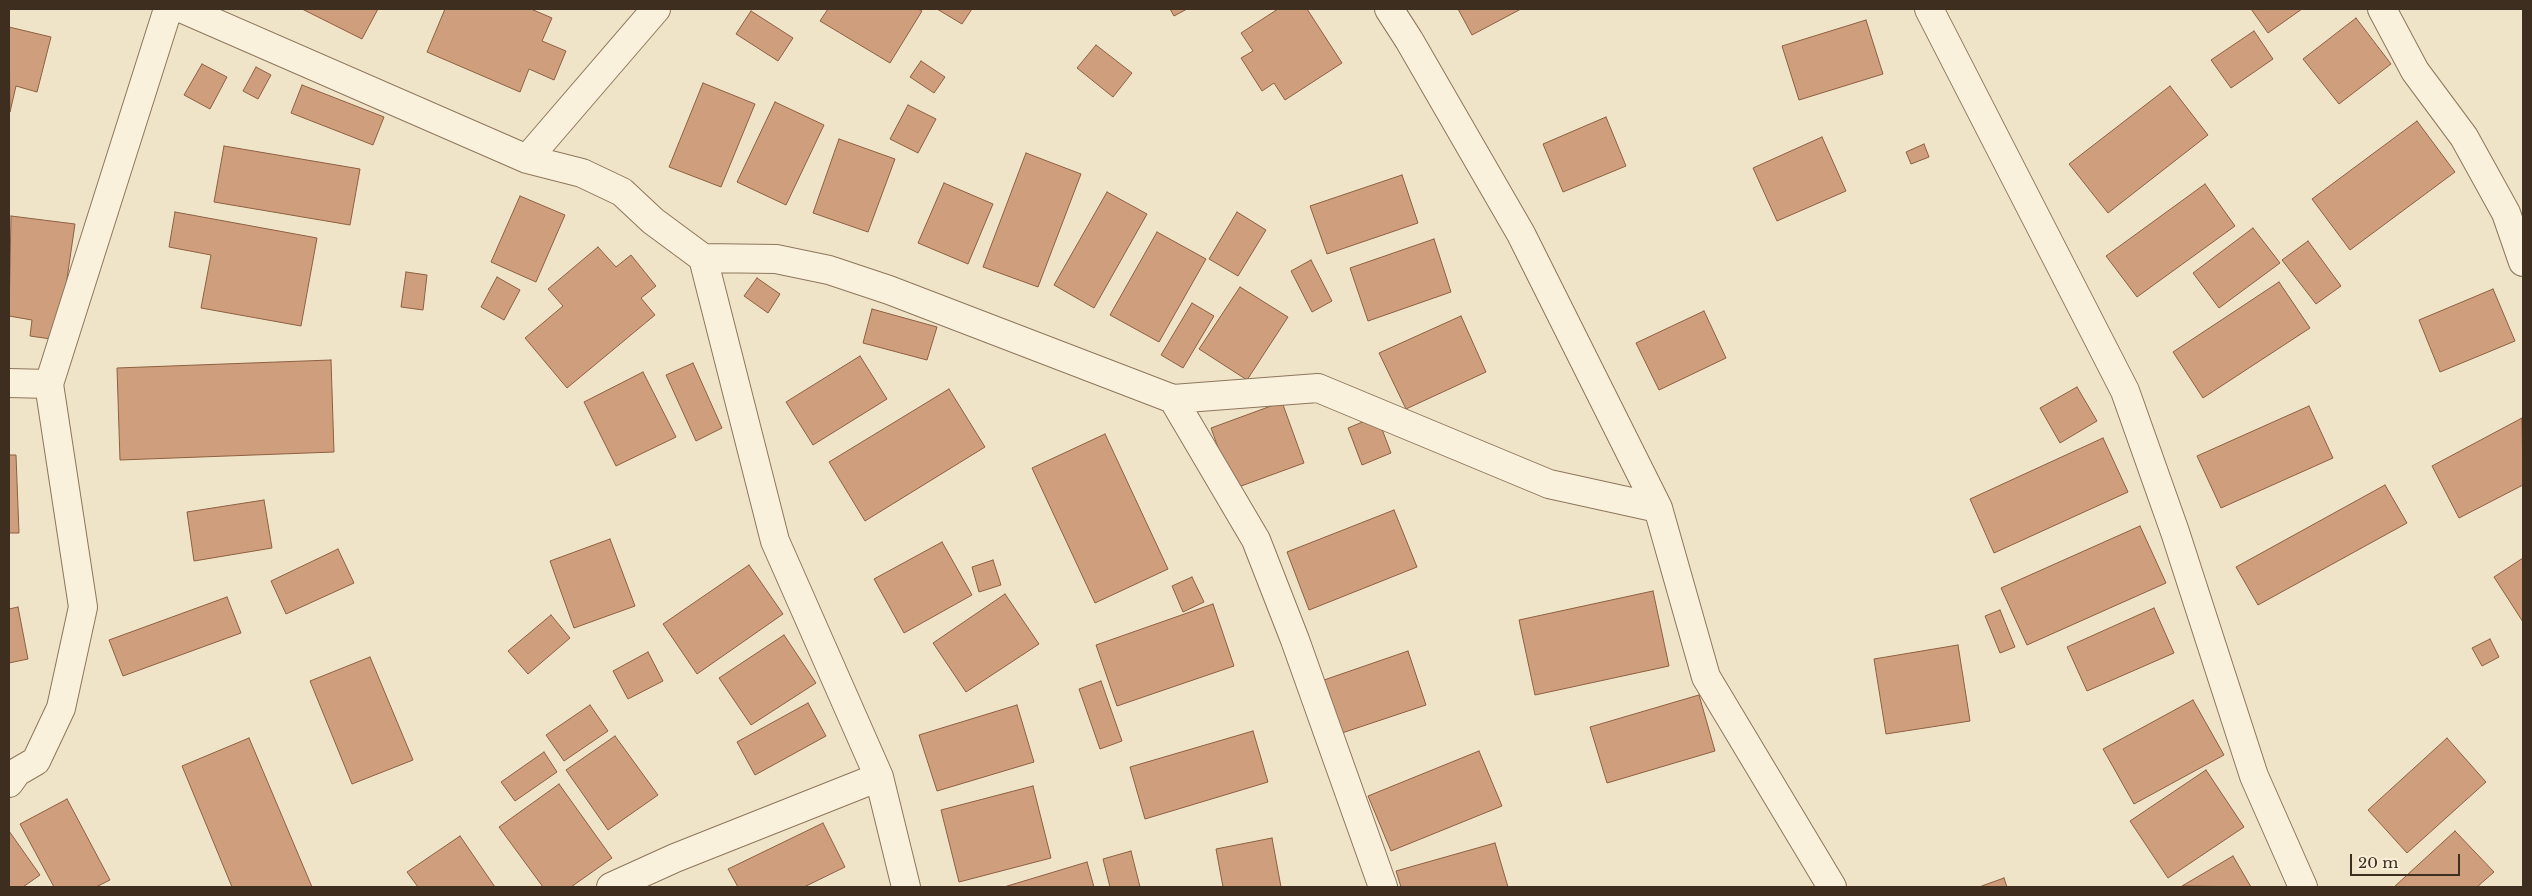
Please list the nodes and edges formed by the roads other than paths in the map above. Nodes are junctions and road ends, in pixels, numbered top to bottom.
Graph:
1 (168, 9) edge
2 (183, 9) edge
3 (656, 9) edge
4 (1388, 9) edge
5 (1929, 9) edge
6 (2382, 9) edge
7 (527, 158) junction
8 (703, 258) junction
9 (2523, 262) edge
10 (9, 383) edge
11 (49, 384) junction
12 (1173, 399) junction
13 (1658, 508) junction
14 (879, 777) junction
15 (9, 783) edge
16 (611, 887) edge
17 (906, 887) edge
18 (1383, 887) edge
19 (1832, 887) edge
20 (2302, 887) edge

1 - 11 street
2 - 7 street
3 - 7 street
4 - 13 street
5 - 20 street
6 - 9 street
7 - 8 street
8 - 12 street
8 - 14 street
10 - 11 street
11 - 15 street
12 - 13 street
12 - 18 street
13 - 19 street
14 - 16 street
14 - 17 street

